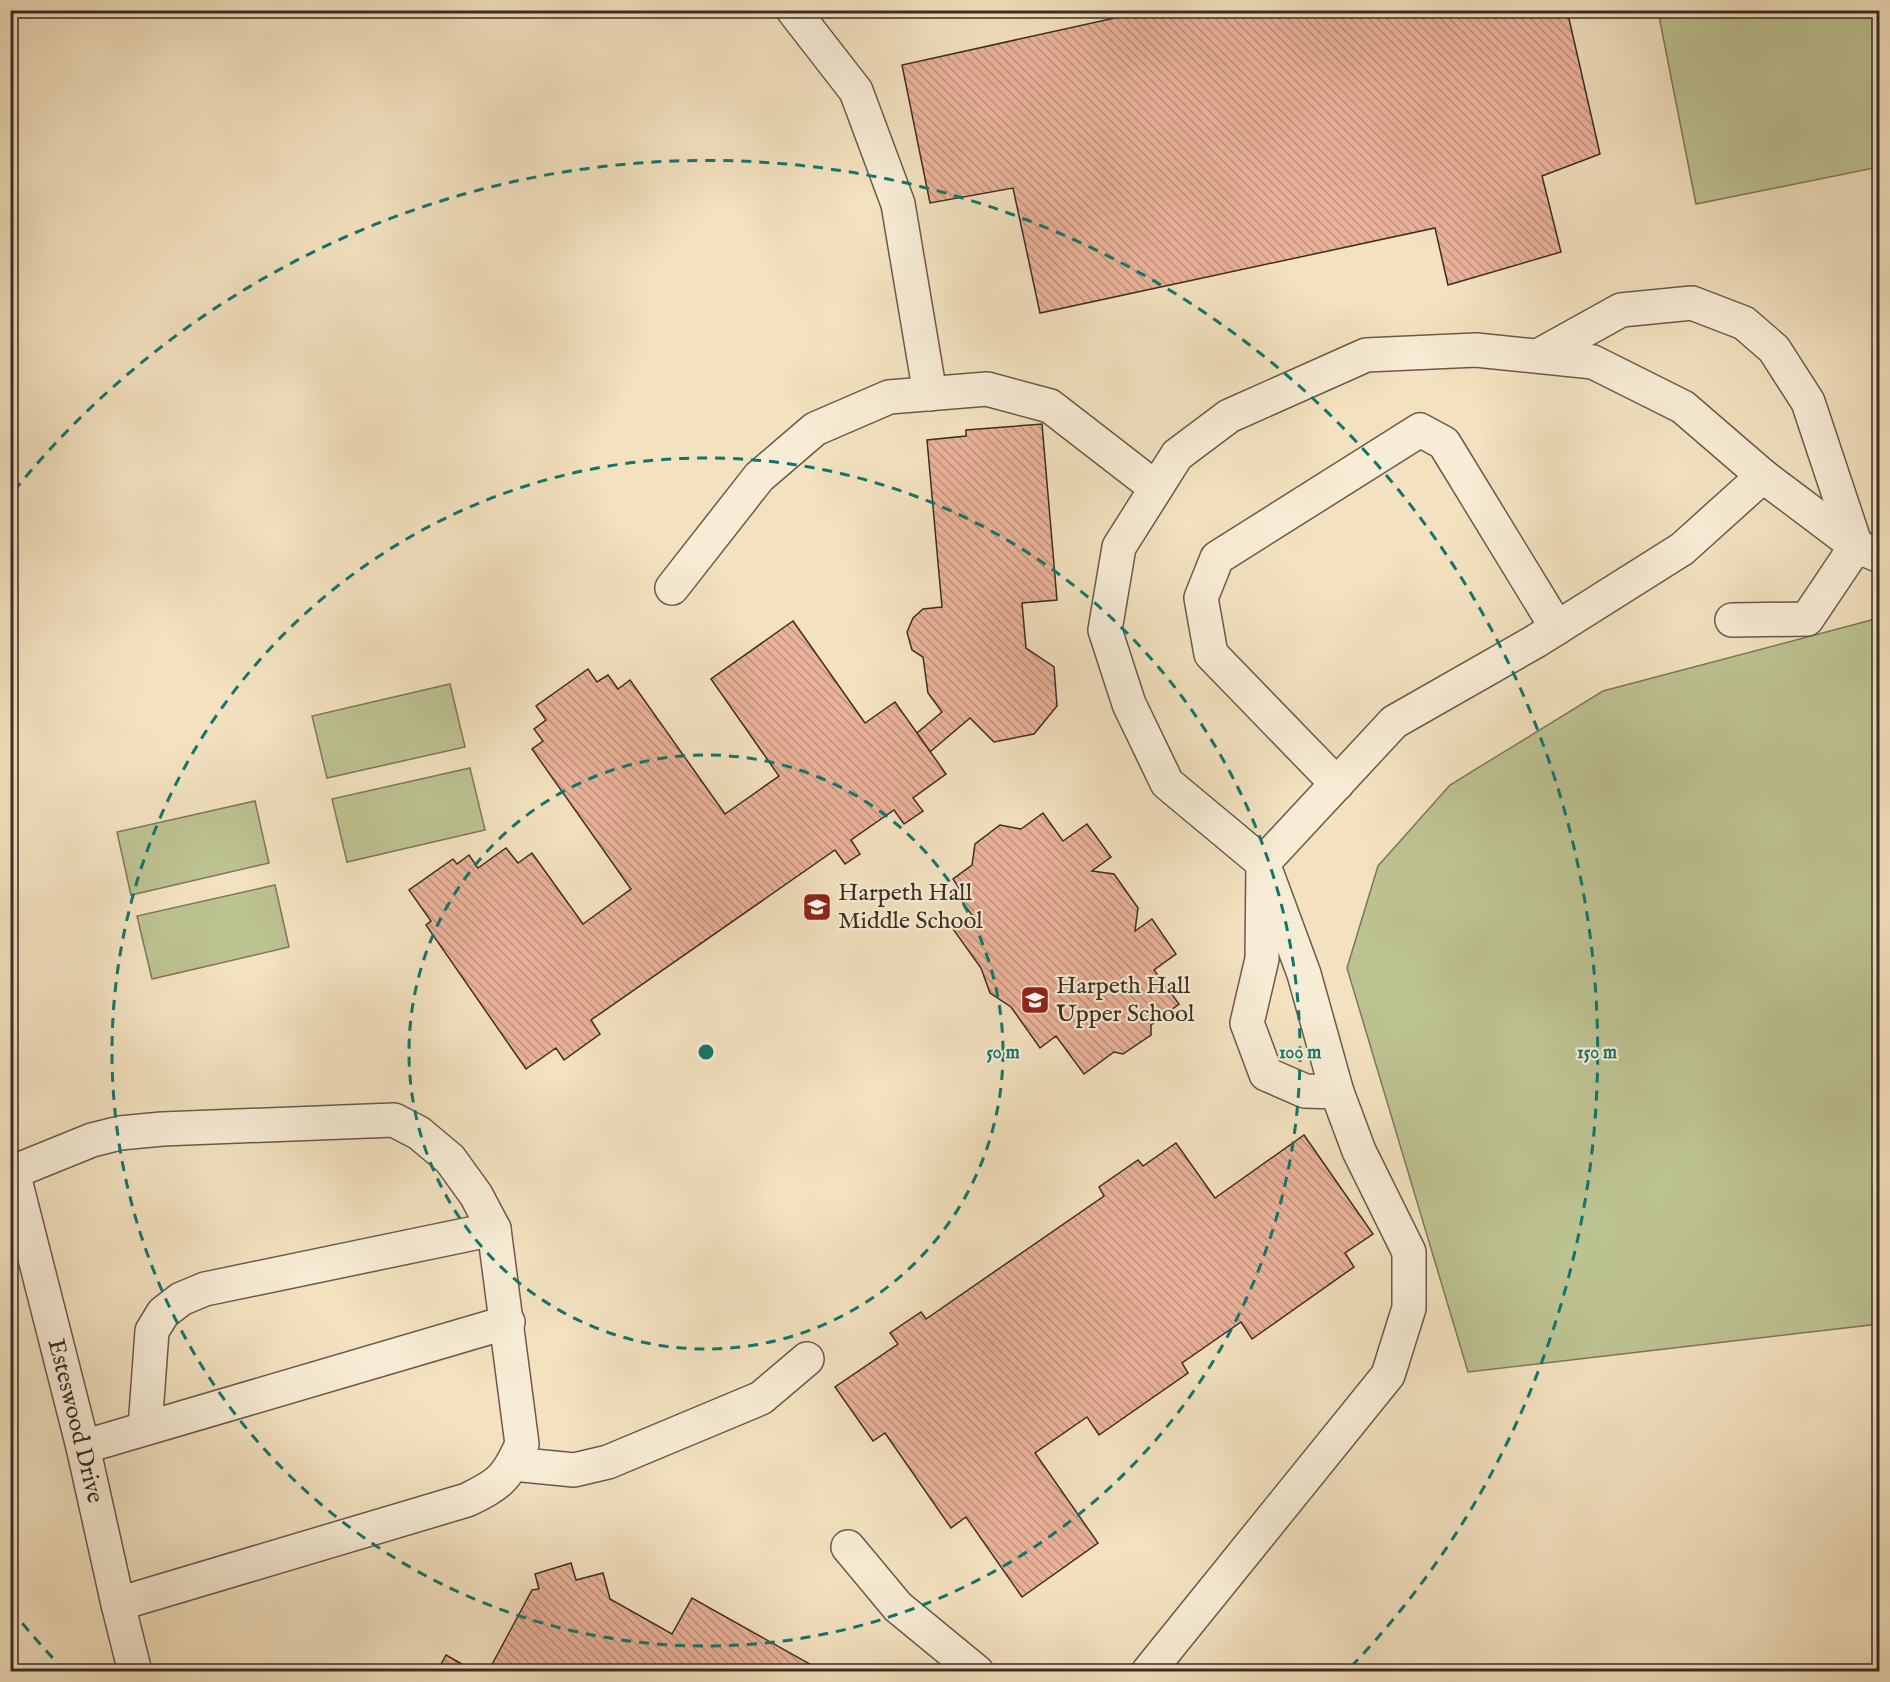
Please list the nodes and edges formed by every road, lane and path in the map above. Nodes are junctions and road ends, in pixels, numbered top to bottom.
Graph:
1 (793, 10) edge
2 (1538, 356) junction
3 (930, 394) junction
4 (1763, 476) junction
5 (1156, 488) junction
6 (1868, 551) edge
7 (672, 588) dead end
8 (1732, 620) dead end
9 (1557, 628) junction
10 (1337, 784) junction
11 (1263, 863) junction
12 (1337, 1092) junction
13 (12, 1173) edge
14 (494, 1229) junction
15 (508, 1322) junction
16 (807, 1359) dead end
17 (146, 1428) junction
18 (83, 1447) junction
19 (513, 1464) junction
20 (848, 1547) dead end
21 (118, 1604) junction
22 (135, 1671) edge
23 (977, 1671) edge
24 (1148, 1671) edge

1 - 3 street
2 - 4 street
2 - 5 street
2 - 6 street
3 - 5 street
3 - 7 street
4 - 6 street
4 - 9 street
5 - 11 street
6 - 8 street
9 - 10 street
9 - 10 street
10 - 11 street
11 - 12 street
11 - 12 street
12 - 24 street
13 - 14 street
13 - 18 street, Esteswood Drive
14 - 15 street
14 - 17 street
15 - 17 street
15 - 19 street
16 - 19 street
17 - 18 street
18 - 21 street, Esteswood Drive
19 - 21 street
20 - 23 street
21 - 22 street, Esteswood Drive

